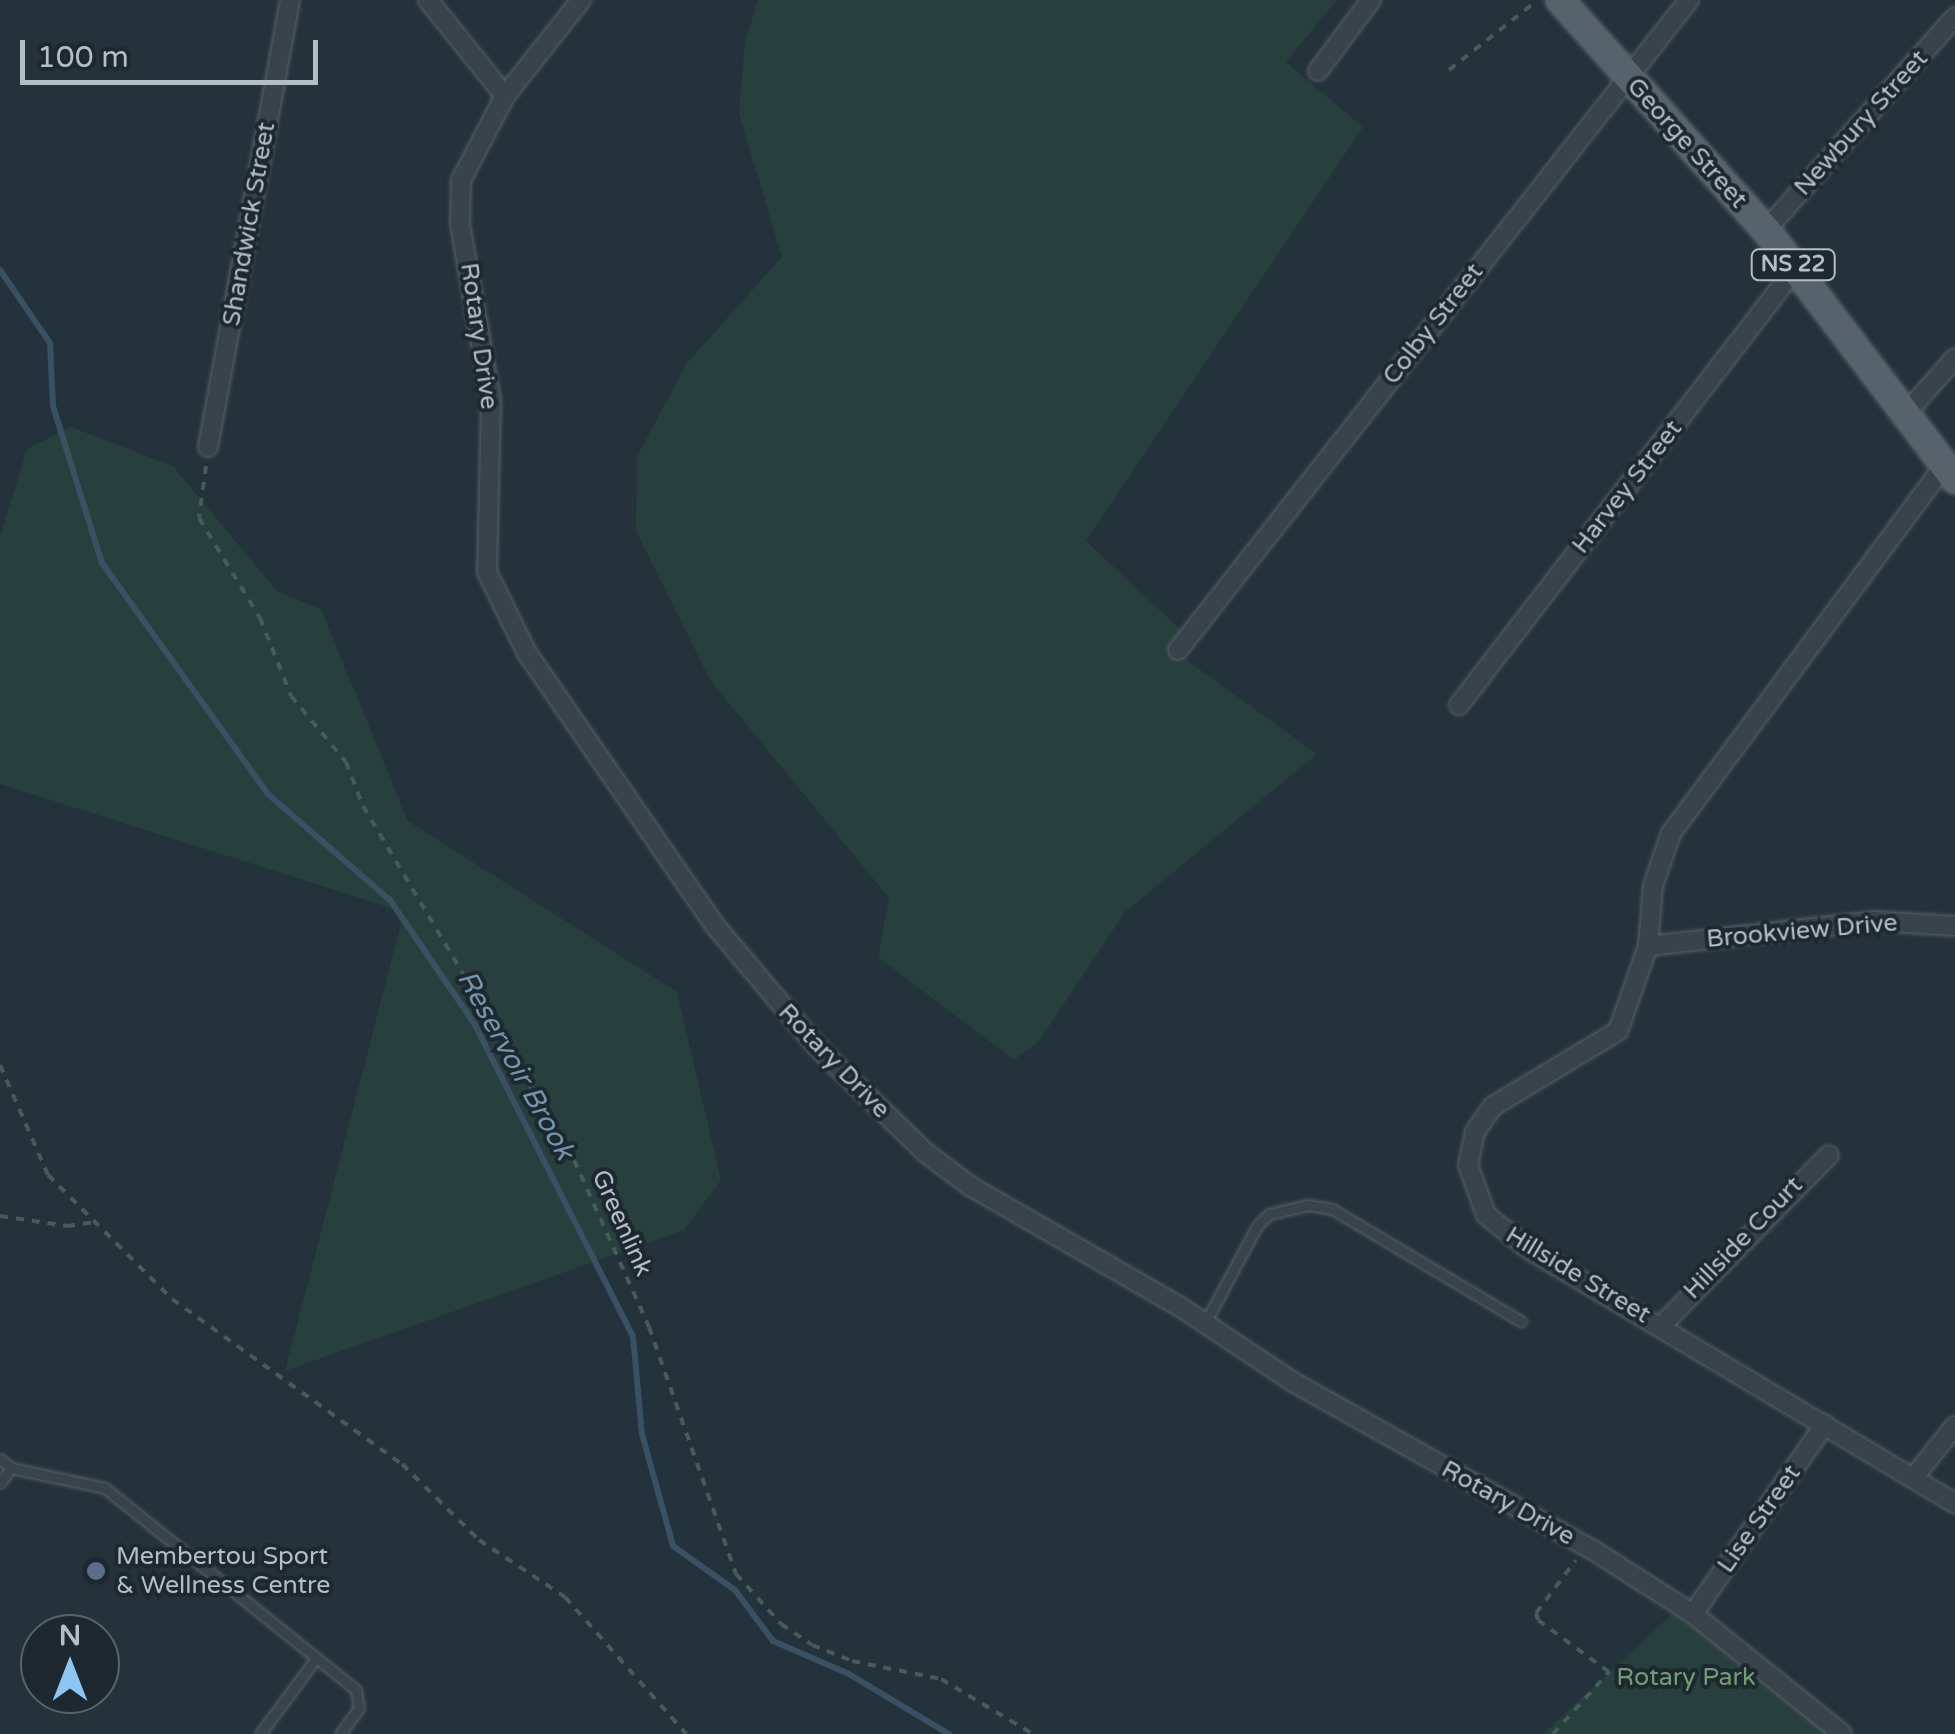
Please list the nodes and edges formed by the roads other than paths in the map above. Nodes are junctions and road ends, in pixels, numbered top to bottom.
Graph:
1 (290, 0) edge
2 (428, 0) edge
3 (581, 0) edge
4 (1371, 0) edge
5 (1560, 0) edge
6 (1689, 0) edge
7 (1955, 17) edge
8 (1318, 71) dead end
9 (1626, 76) junction
10 (505, 96) junction
11 (1766, 230) junction
12 (1796, 269) junction
13 (1955, 358) edge
14 (1909, 410) junction
15 (208, 448) road end
16 (1949, 473) edge
17 (1178, 650) dead end
18 (1459, 705) dead end
19 (1955, 926) edge
20 (1648, 946) junction
21 (1829, 1154) dead end
22 (1521, 1321) dead end
23 (1205, 1324) junction
24 (1662, 1326) junction
25 (1825, 1424) junction
26 (1955, 1426) edge
27 (0, 1460) edge
28 (11, 1468) junction
29 (1913, 1478) junction
30 (0, 1483) edge
31 (1955, 1503) edge
32 (1693, 1614) junction
33 (316, 1658) junction
34 (260, 1734) edge
35 (340, 1734) edge
36 (1842, 1734) edge

1 - 15 street, Shandwick Street
2 - 10 street
3 - 10 street, Rotary Drive
4 - 8 street
5 - 9 main road, George Street / NS 22
6 - 9 street, Colby Street
7 - 11 street, Newbury Street
9 - 11 main road, George Street / NS 22
9 - 17 street, Colby Street
10 - 23 street, Rotary Drive
11 - 12 main road, George Street / NS 22
12 - 14 main road, George Street / NS 22
12 - 18 street, Harvey Street
13 - 14 street
14 - 16 main road, George Street / NS 22
16 - 20 street, Hillside Street
19 - 20 street, Brookview Drive
20 - 24 street, Hillside Street
21 - 24 street, Hillside Court
22 - 23 lane
23 - 32 street, Rotary Drive
24 - 25 street, Hillside Street
25 - 29 street, Hillside Street
25 - 32 street, Lise Street
26 - 29 street
27 - 28 lane
28 - 30 lane
28 - 33 lane
29 - 31 street, Hillside Street
32 - 36 street, Rotary Drive
33 - 34 lane
33 - 35 lane

